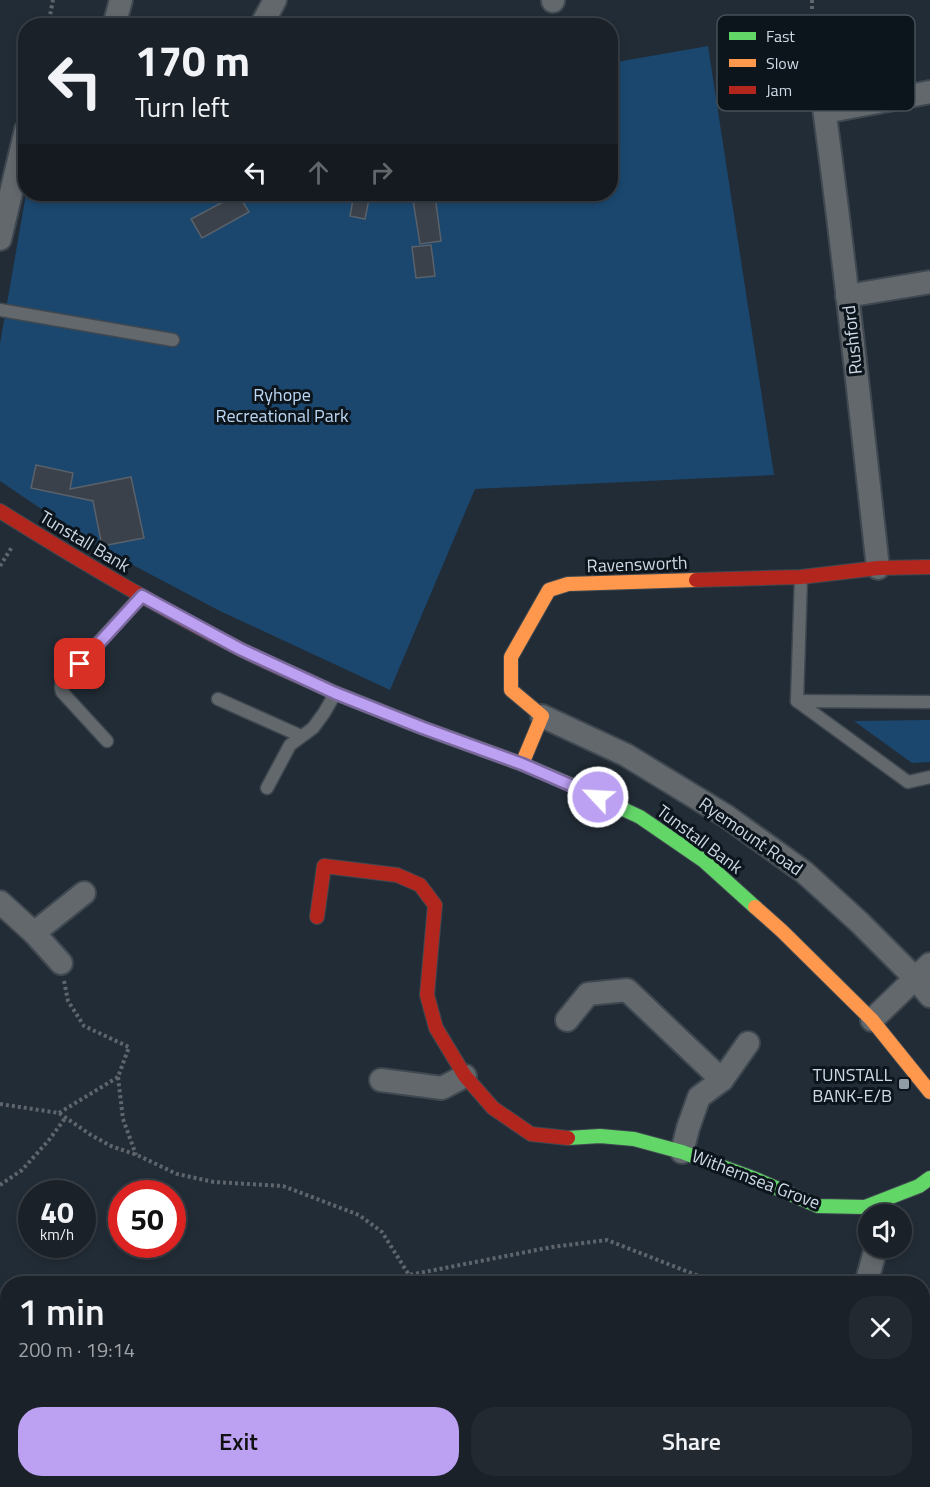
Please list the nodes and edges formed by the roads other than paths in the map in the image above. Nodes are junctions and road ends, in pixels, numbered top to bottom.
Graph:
1 (121, 0) edge
2 (275, 0) edge
3 (116, 18) edge
4 (265, 18) edge
5 (930, 92) edge
6 (915, 95) edge
7 (830, 111) edge
8 (825, 112) joint
9 (18, 164) edge
10 (0, 239) edge
11 (930, 282) edge
12 (848, 296) junction
13 (0, 310) edge
14 (173, 339) dead end
15 (0, 510) edge
16 (930, 567) edge
17 (878, 568) junction
18 (801, 577) junction
19 (142, 596) junction
20 (335, 693) junction
21 (218, 699) dead end
22 (797, 701) junction
23 (930, 702) edge
24 (542, 716) junction
25 (301, 736) junction
26 (107, 741) dead end
27 (522, 764) junction
28 (930, 777) edge
29 (267, 788) dead end
30 (84, 893) dead end
31 (0, 902) edge
32 (317, 917) dead end
33 (34, 933) junction
34 (61, 963) road end
35 (923, 971) edge
36 (930, 996) edge
37 (567, 1020) dead end
38 (872, 1020) junction
39 (748, 1043) dead end
40 (465, 1076) junction
41 (381, 1080) dead end
42 (722, 1080) junction
43 (930, 1092) edge
44 (682, 1152) junction
45 (930, 1178) edge
46 (886, 1204) edge
47 (858, 1213) edge
48 (873, 1258) edge
49 (868, 1276) edge

1 - 3 street
2 - 4 street
5 - 6 street
7 - 8 street
8 - 12 street, Rushford
9 - 10 street
11 - 12 street
12 - 17 street, Rushford
13 - 14 lane
15 - 19 street, Tunstall Bank
16 - 17 street, Ravensworth
17 - 18 street, Ravensworth
18 - 22 lane
18 - 24 street, Ravensworth
19 - 20 street, Tunstall Bank
19 - 26 lane
20 - 25 lane
20 - 27 street, Tunstall Bank
21 - 25 lane
22 - 23 lane
22 - 28 lane
24 - 27 street
24 - 35 street, Ryemount Road
25 - 29 lane
27 - 38 street, Tunstall Bank
30 - 33 street
31 - 33 street
32 - 40 street, Withernsea Grove
33 - 34 street
35 - 36 street, Ryemount Road
35 - 38 street
37 - 42 street
38 - 43 street, Tunstall Bank
39 - 42 street, Withernsea Grove
40 - 41 street
40 - 44 street, Withernsea Grove
42 - 44 street, Withernsea Grove
44 - 47 street, Withernsea Grove
45 - 46 street, Withernsea Grove
48 - 49 street

